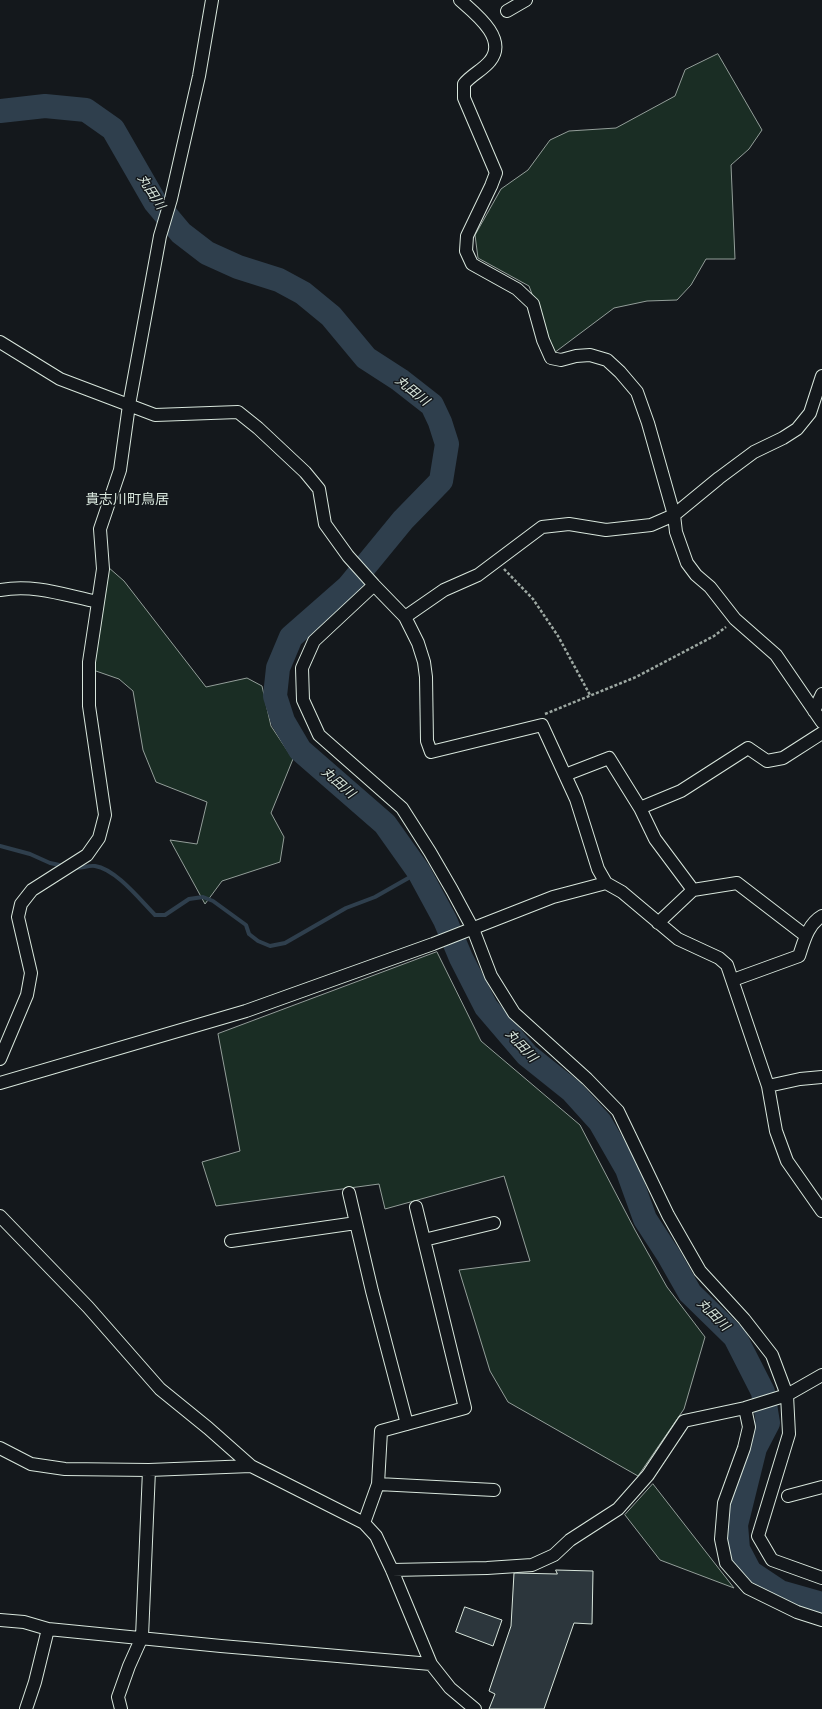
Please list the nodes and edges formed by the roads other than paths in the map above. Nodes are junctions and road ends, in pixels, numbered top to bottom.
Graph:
1 (212, 0) edge
2 (460, 0) edge
3 (526, 0) edge
4 (507, 11) dead end
5 (0, 342) edge
6 (822, 376) edge
7 (129, 405) junction
8 (674, 514) junction
9 (374, 586) junction
10 (0, 590) edge
11 (98, 602) junction
12 (405, 617) junction
13 (822, 694) edge
14 (814, 711) junction
15 (822, 722) edge
16 (822, 733) edge
17 (565, 775) junction
18 (640, 808) junction
19 (606, 883) junction
20 (693, 890) junction
21 (822, 916) edge
22 (658, 924) junction
23 (473, 929) junction
24 (806, 936) junction
25 (733, 980) junction
26 (0, 1059) edge
27 (822, 1077) edge
28 (0, 1083) edge
29 (768, 1086) junction
30 (349, 1193) dead end
31 (416, 1207) dead end
32 (822, 1211) edge
33 (0, 1216) edge
34 (356, 1223) junction
35 (494, 1223) dead end
36 (424, 1240) junction
37 (231, 1241) dead end
38 (822, 1375) edge
39 (787, 1395) junction
40 (745, 1408) junction
41 (407, 1424) junction
42 (0, 1448) edge
43 (251, 1466) junction
44 (149, 1470) junction
45 (378, 1484) junction
46 (822, 1487) edge
47 (494, 1490) dead end
48 (788, 1496) dead end
49 (364, 1523) junction
50 (392, 1570) junction
51 (822, 1578) edge
52 (0, 1620) edge
53 (822, 1620) edge
54 (48, 1629) junction
55 (142, 1637) junction
56 (432, 1664) junction
57 (26, 1709) edge
58 (121, 1709) edge
59 (474, 1709) edge

1 - 7 street
2 - 8 street
3 - 4 street
5 - 7 street
6 - 8 street
7 - 9 street
7 - 11 street
8 - 12 street
8 - 14 street
9 - 12 street
9 - 23 street
10 - 11 street
11 - 26 street
12 - 17 street
13 - 14 street
14 - 15 street
16 - 18 street
17 - 18 street
17 - 19 street
18 - 20 street
19 - 22 street
19 - 23 street
20 - 22 street
20 - 24 street
21 - 24 street
22 - 25 street
23 - 28 street
23 - 39 street
24 - 25 street
25 - 29 street
27 - 29 street
29 - 32 street
30 - 34 street
31 - 36 street
33 - 43 street
34 - 37 street
34 - 41 street
35 - 36 street
36 - 41 street
38 - 39 street
39 - 40 street
39 - 51 street
40 - 50 street
40 - 53 street
41 - 45 street
42 - 44 street
43 - 44 street
43 - 49 street
44 - 55 street
45 - 47 street
45 - 49 street
46 - 48 street
49 - 50 street
50 - 56 street
52 - 54 street
54 - 55 street
54 - 57 street
55 - 56 street
55 - 58 street
56 - 59 street

